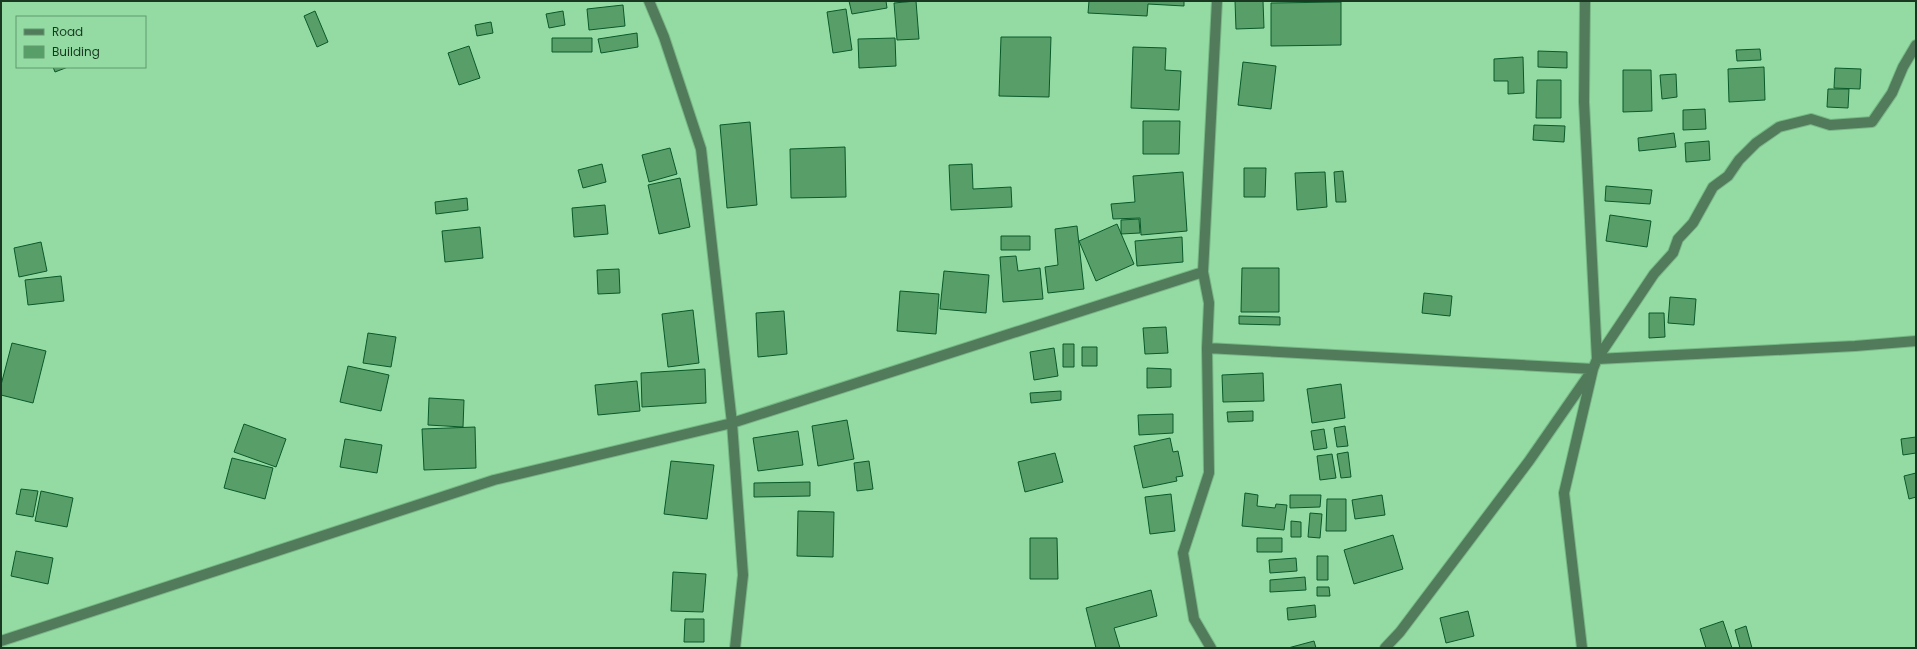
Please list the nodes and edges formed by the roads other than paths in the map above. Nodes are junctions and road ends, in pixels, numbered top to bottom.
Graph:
1 (649, 1) edge
2 (1218, 1) edge
3 (1585, 1) edge
4 (1916, 45) edge
5 (1203, 272) junction
6 (1916, 341) edge
7 (1207, 348) junction
8 (1597, 359) junction
9 (1593, 369) junction
10 (732, 423) junction
11 (1, 641) edge
12 (735, 648) edge
13 (1211, 648) edge
14 (1385, 648) edge
15 (1582, 648) edge

1 - 10 street
2 - 5 street
3 - 8 street
4 - 8 street
5 - 7 street
5 - 10 street
6 - 8 street
7 - 9 street
7 - 13 street
8 - 9 street
9 - 14 street
9 - 15 street
10 - 11 street
10 - 12 street

